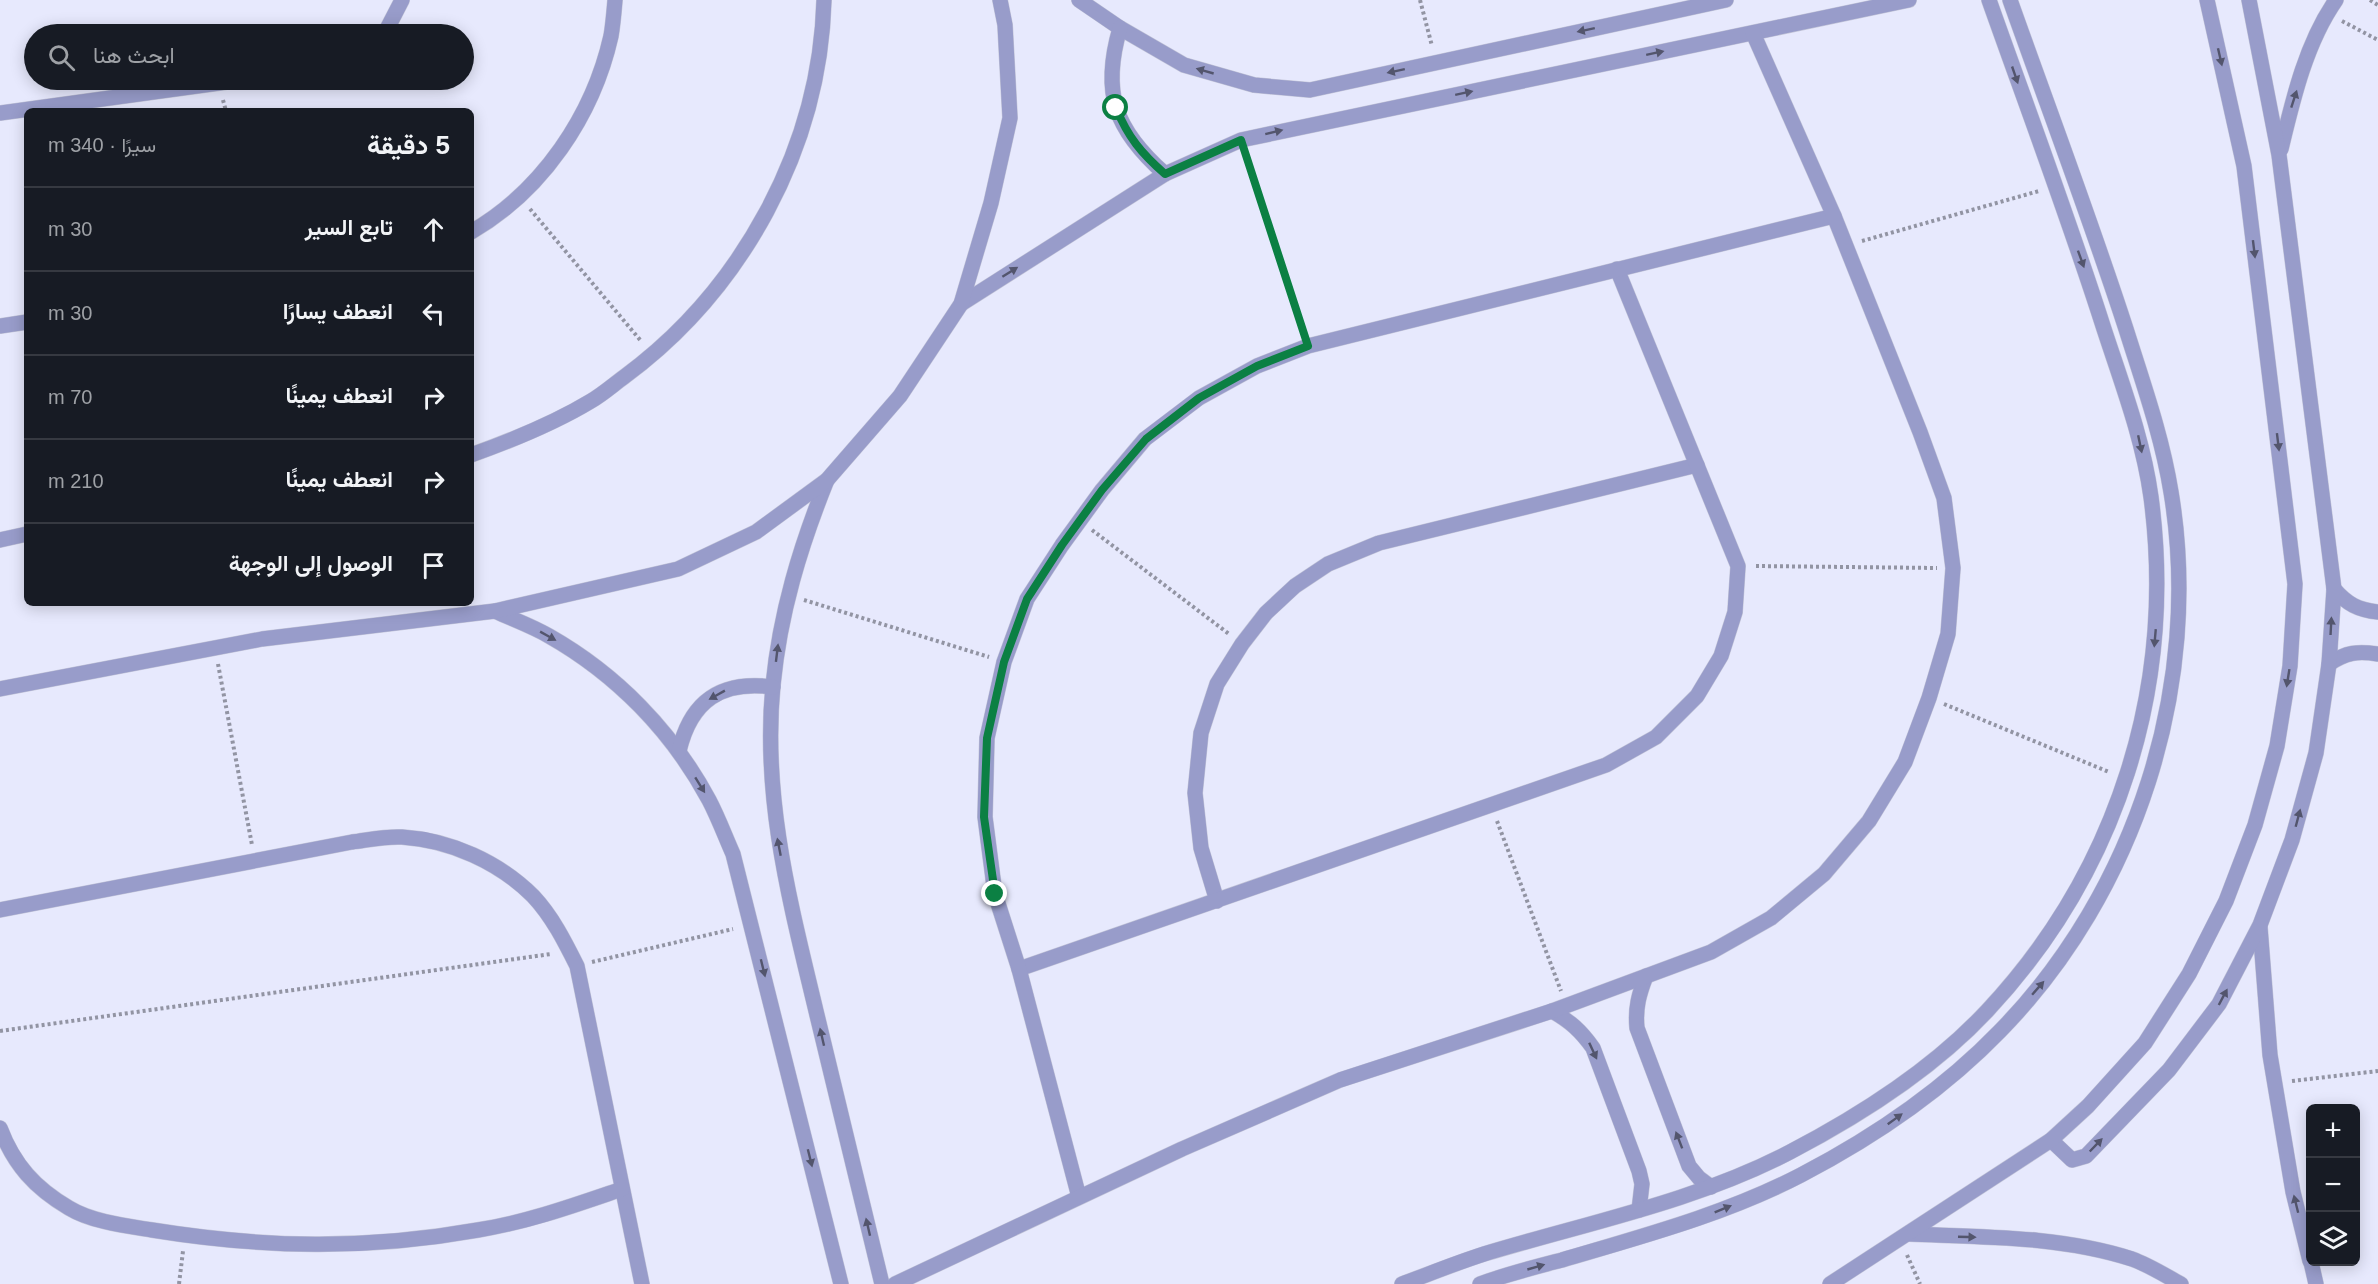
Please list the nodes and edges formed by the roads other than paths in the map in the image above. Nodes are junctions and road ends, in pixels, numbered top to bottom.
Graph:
1 (402, 0) edge
2 (615, 0) edge
3 (824, 0) edge
4 (1000, 0) edge
5 (1079, 0) edge
6 (1725, 0) edge
7 (1909, 0) edge
8 (1989, 0) edge
9 (2010, 0) edge
10 (2207, 0) edge
11 (2249, 0) edge
12 (2336, 0) edge
13 (390, 24) edge
14 (1120, 28) junction
15 (1753, 33) junction
16 (2025, 43) junction
17 (2007, 50) junction
18 (169, 90) edge
19 (37, 108) edge
20 (24, 110) edge
21 (0, 113) edge
22 (2279, 155) junction
23 (1165, 174) junction
24 (1834, 216) junction
25 (474, 230) edge
26 (1617, 268) junction
27 (961, 304) junction
28 (24, 322) edge
29 (0, 326) edge
30 (474, 454) edge
31 (1697, 465) junction
32 (827, 480) junction
33 (24, 535) edge
34 (0, 540) edge
35 (2334, 589) junction
36 (495, 611) junction
37 (2378, 612) edge
38 (2378, 654) edge
39 (2329, 664) junction
40 (773, 687) junction
41 (0, 689) edge
42 (679, 751) junction
43 (1217, 901) junction
44 (0, 910) edge
45 (2260, 925) junction
46 (1019, 969) junction
47 (1647, 976) junction
48 (1559, 1008) junction
49 (0, 1128) edge
50 (2051, 1140) junction
51 (1711, 1187) junction
52 (622, 1189) junction
53 (1079, 1197) junction
54 (1639, 1210) junction
55 (1904, 1237) junction
56 (2306, 1242) edge
57 (2312, 1266) edge
58 (642, 1284) edge
59 (842, 1284) edge
60 (882, 1284) edge
61 (895, 1284) edge
62 (1402, 1284) edge
63 (1480, 1284) edge
64 (1830, 1284) edge
65 (2181, 1284) edge
66 (2316, 1284) edge

1 - 13 street
2 - 25 street
3 - 30 street
4 - 27 street
5 - 14 street
6 -> 14 street
7 - 15 street
8 - 17 street
9 - 16 street
10 -> 50 street
11 - 22 street
22 -> 12 street
14 - 23 street
23 -> 15 street
15 - 24 street
16 - 17 street
63 -> 16 street
17 -> 51 street
18 - 19 street
20 - 21 street
22 - 35 street
27 -> 23 street
24 - 26 street
24 - 47 street
26 - 31 street
26 - 46 street
27 - 32 street
28 - 29 street
31 - 43 street
31 - 43 street
32 - 36 street
40 -> 32 street
33 - 34 street
35 - 37 street
39 -> 35 street
36 - 41 street
36 -> 42 street
38 - 39 street
45 -> 39 street
40 -> 42 street
60 -> 40 street
42 -> 59 street
43 - 46 street
44 - 52 street
50 -> 45 street
56 -> 45 street
46 - 53 street
47 - 48 street
51 -> 47 street
48 - 53 street
48 -> 54 street
49 - 52 street
50 - 55 street
51 - 54 street
52 - 58 street
53 - 61 street
54 - 62 street
55 - 64 street
55 -> 65 street
57 - 66 street

